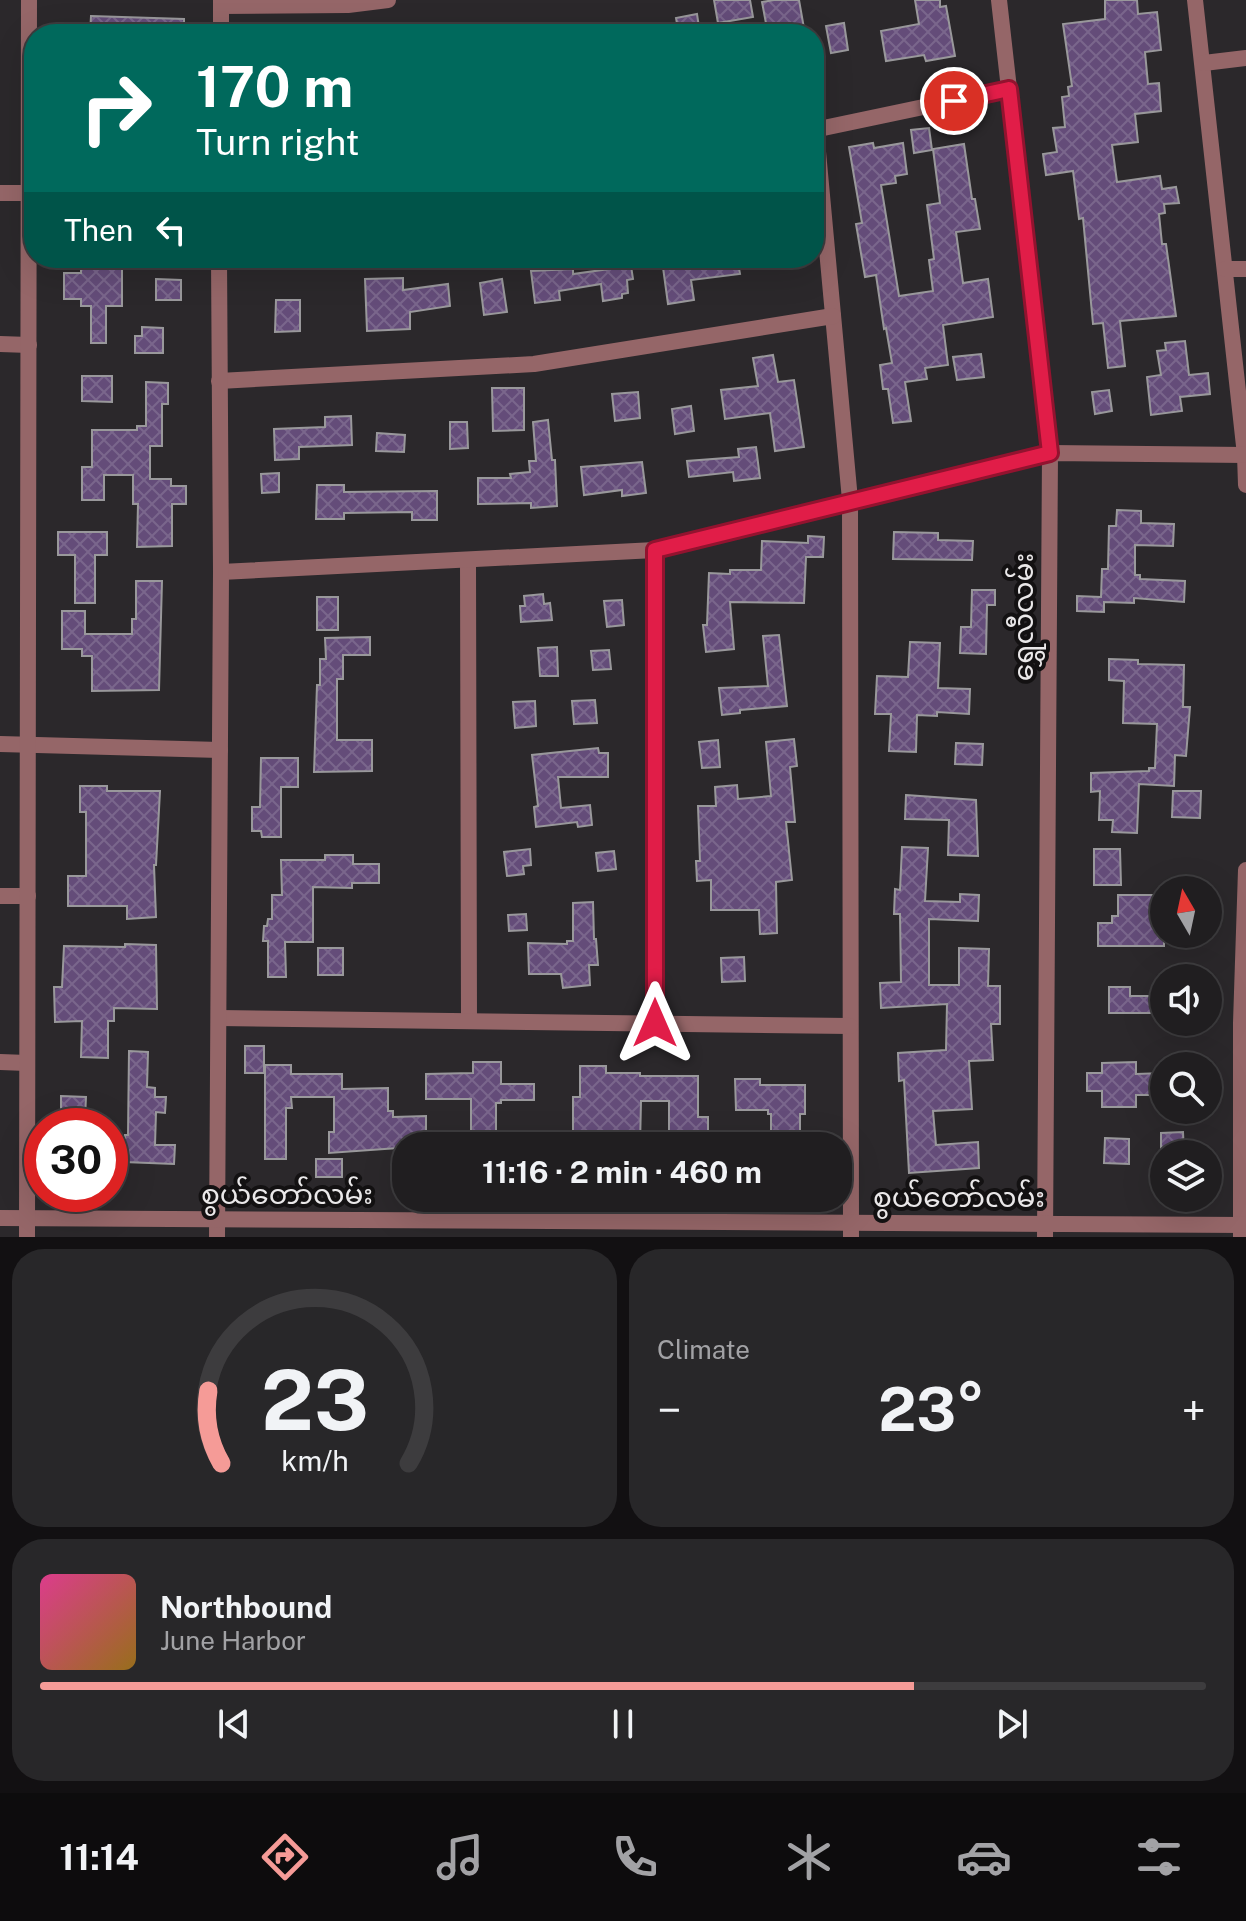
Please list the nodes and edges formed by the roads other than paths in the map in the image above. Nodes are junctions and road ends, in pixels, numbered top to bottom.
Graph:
1 (29, 0) edge
2 (388, 0) edge
3 (999, 0) edge
4 (1195, 0) edge
5 (221, 3) edge
6 (29, 24) edge
7 (221, 24) edge
8 (1246, 58) edge
9 (1204, 63) junction
10 (1009, 89) junction
11 (824, 128) edge
12 (0, 193) edge
13 (24, 193) edge
14 (824, 223) edge
15 (30, 268) edge
16 (219, 268) edge
17 (1225, 269) junction
18 (1246, 269) edge
19 (833, 316) junction
20 (0, 344) edge
21 (29, 345) junction
22 (219, 381) junction
23 (1050, 453) junction
24 (1246, 455) edge
25 (1246, 485) edge
26 (850, 500) junction
27 (655, 550) junction
28 (468, 560) junction
29 (221, 572) junction
30 (0, 744) edge
31 (28, 744) junction
32 (220, 750) junction
33 (1246, 870) edge
34 (0, 896) edge
35 (28, 896) junction
36 (219, 1018) junction
37 (469, 1021) junction
38 (655, 1023) junction
39 (1244, 1023) edge
40 (850, 1026) junction
41 (0, 1062) edge
42 (27, 1063) junction
43 (0, 1218) edge
44 (27, 1218) junction
45 (217, 1219) junction
46 (648, 1229) edge
47 (1243, 1229) edge
48 (851, 1230) edge
49 (1045, 1230) edge
50 (27, 1237) edge
51 (217, 1237) edge

1 - 6 street
2 - 5 street
3 - 10 street, ရွှေလီလမ်း
4 - 9 street
5 - 7 street
8 - 9 street
9 - 17 street
10 - 11 street
10 - 23 street, ရွှေလီလမ်း
12 - 13 street
14 - 19 street
15 - 21 street
16 - 22 street
17 - 18 street
17 - 24 street
19 - 22 street
19 - 26 street
20 - 21 street
21 - 31 street
22 - 29 street
23 - 24 street
23 - 26 street
23 - 49 street, ရွှေလီလမ်း
24 - 25 street
26 - 27 street
26 - 40 street
27 - 28 street
27 - 38 street
28 - 29 street
28 - 37 street
29 - 32 street
30 - 31 street
31 - 32 street
31 - 35 street
32 - 36 street
33 - 39 street
34 - 35 street
35 - 42 street
36 - 37 street
36 - 45 street
37 - 38 street
38 - 40 street
39 - 47 street
40 - 48 street
41 - 42 street
42 - 44 street
43 - 44 street, စွယ်တော်လမ်း
44 - 45 street, စွယ်တော်လမ်း
44 - 50 street
45 - 46 street, စွယ်တော်လမ်း
45 - 51 street
46 - 48 street, စွယ်တော်လမ်း
47 - 49 street, စွယ်တော်လမ်း
48 - 49 street, စွယ်တော်လမ်း

